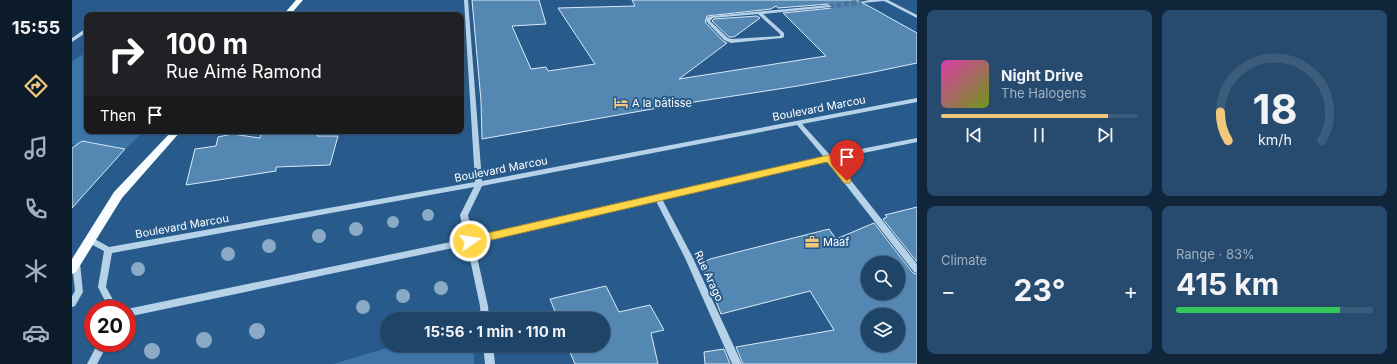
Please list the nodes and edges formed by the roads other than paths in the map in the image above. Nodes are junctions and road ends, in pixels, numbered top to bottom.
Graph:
1 (300, 0) edge
2 (466, 0) edge
3 (884, 0) edge
4 (862, 2) dead end
5 (829, 6) tunnel mouth
6 (289, 12) edge
7 (760, 13) junction
8 (917, 18) edge
9 (84, 32) edge
10 (72, 40) edge
11 (917, 100) edge
12 (799, 124) junction
13 (174, 134) edge
14 (917, 140) edge
15 (829, 158) junction
16 (479, 184) junction
17 (658, 198) junction
18 (90, 240) junction
19 (470, 241) junction
20 (108, 250) junction
21 (74, 266) edge
22 (917, 270) edge
23 (109, 300) edge
24 (72, 303) edge
25 (136, 311) edge
26 (484, 312) edge
27 (98, 352) edge
28 (489, 352) edge
29 (92, 364) edge
30 (490, 364) edge
31 (737, 364) edge

1 - 6 main road
2 - 16 street
3 - 4 street
3 - 8 street
5 - 7 street
7 - 7 street
9 - 10 street
11 - 12 street, Boulevard Marcou
12 - 15 street
12 - 16 street, Boulevard Marcou
13 - 18 main road
14 - 15 street
15 - 17 street
15 - 22 street
16 - 19 street
16 - 20 street, Boulevard Marcou
17 - 19 street
17 - 31 street, Rue Arago
18 - 20 street
18 - 21 main road
19 - 25 street
19 - 26 street
20 - 23 street
21 - 24 street
27 - 29 street
28 - 30 street

